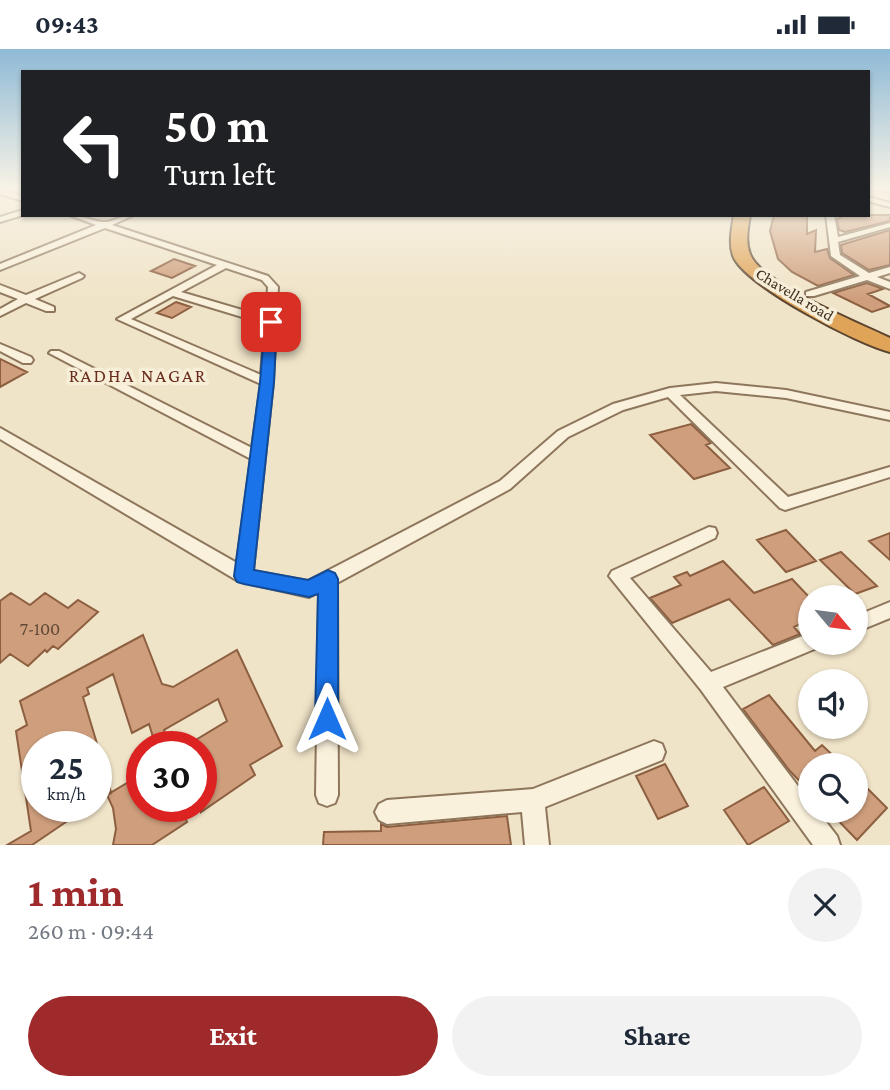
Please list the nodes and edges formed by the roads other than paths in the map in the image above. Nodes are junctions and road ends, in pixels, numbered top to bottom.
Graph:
1 (105, 225) joint
2 (741, 225) edge
3 (758, 225) edge
4 (832, 225) edge
5 (887, 225) dead end
6 (834, 241) junction
7 (225, 265) junction
8 (0, 267) edge
9 (890, 270) edge
10 (79, 275) dead end
11 (868, 277) junction
12 (890, 286) edge
13 (0, 288) edge
14 (172, 293) junction
15 (810, 294) junction
16 (26, 299) junction
17 (50, 309) dead end
18 (0, 313) edge
19 (271, 322) junction
20 (890, 333) edge
21 (890, 346) edge
22 (0, 347) edge
23 (55, 353) dead end
24 (27, 360) dead end
25 (267, 382) junction
26 (670, 392) junction
27 (890, 416) edge
28 (0, 433) edge
29 (259, 457) junction
30 (886, 477) edge
31 (709, 533) dead end
32 (244, 576) junction
33 (328, 579) junction
34 (890, 610) edge
35 (868, 619) edge
36 (798, 647) edge
37 (708, 683) junction
38 (654, 752) dead end
39 (327, 796) dead end
40 (533, 800) junction
41 (387, 812) dead end
42 (537, 845) edge
43 (828, 845) edge

1 - 7 street
1 - 8 street
2 - 21 highway, Chavella road
3 - 15 highway, Chavella road
4 - 6 street
5 - 6 street
6 - 11 street
7 - 14 street
7 - 19 street
9 - 11 street
10 - 16 street
11 - 12 street
11 - 15 street
13 - 16 street
14 - 19 street
14 - 25 street
15 - 20 highway, Chavella road
16 - 17 street
16 - 18 street
19 - 25 street
22 - 24 street
23 - 29 street
25 - 29 street
26 - 27 street
26 - 30 street
26 - 33 street
28 - 32 street
29 - 32 street
31 - 37 street
32 - 33 street
33 - 39 street
34 - 35 street
36 - 37 street
37 - 43 street
38 - 40 street
40 - 41 street
40 - 42 street

